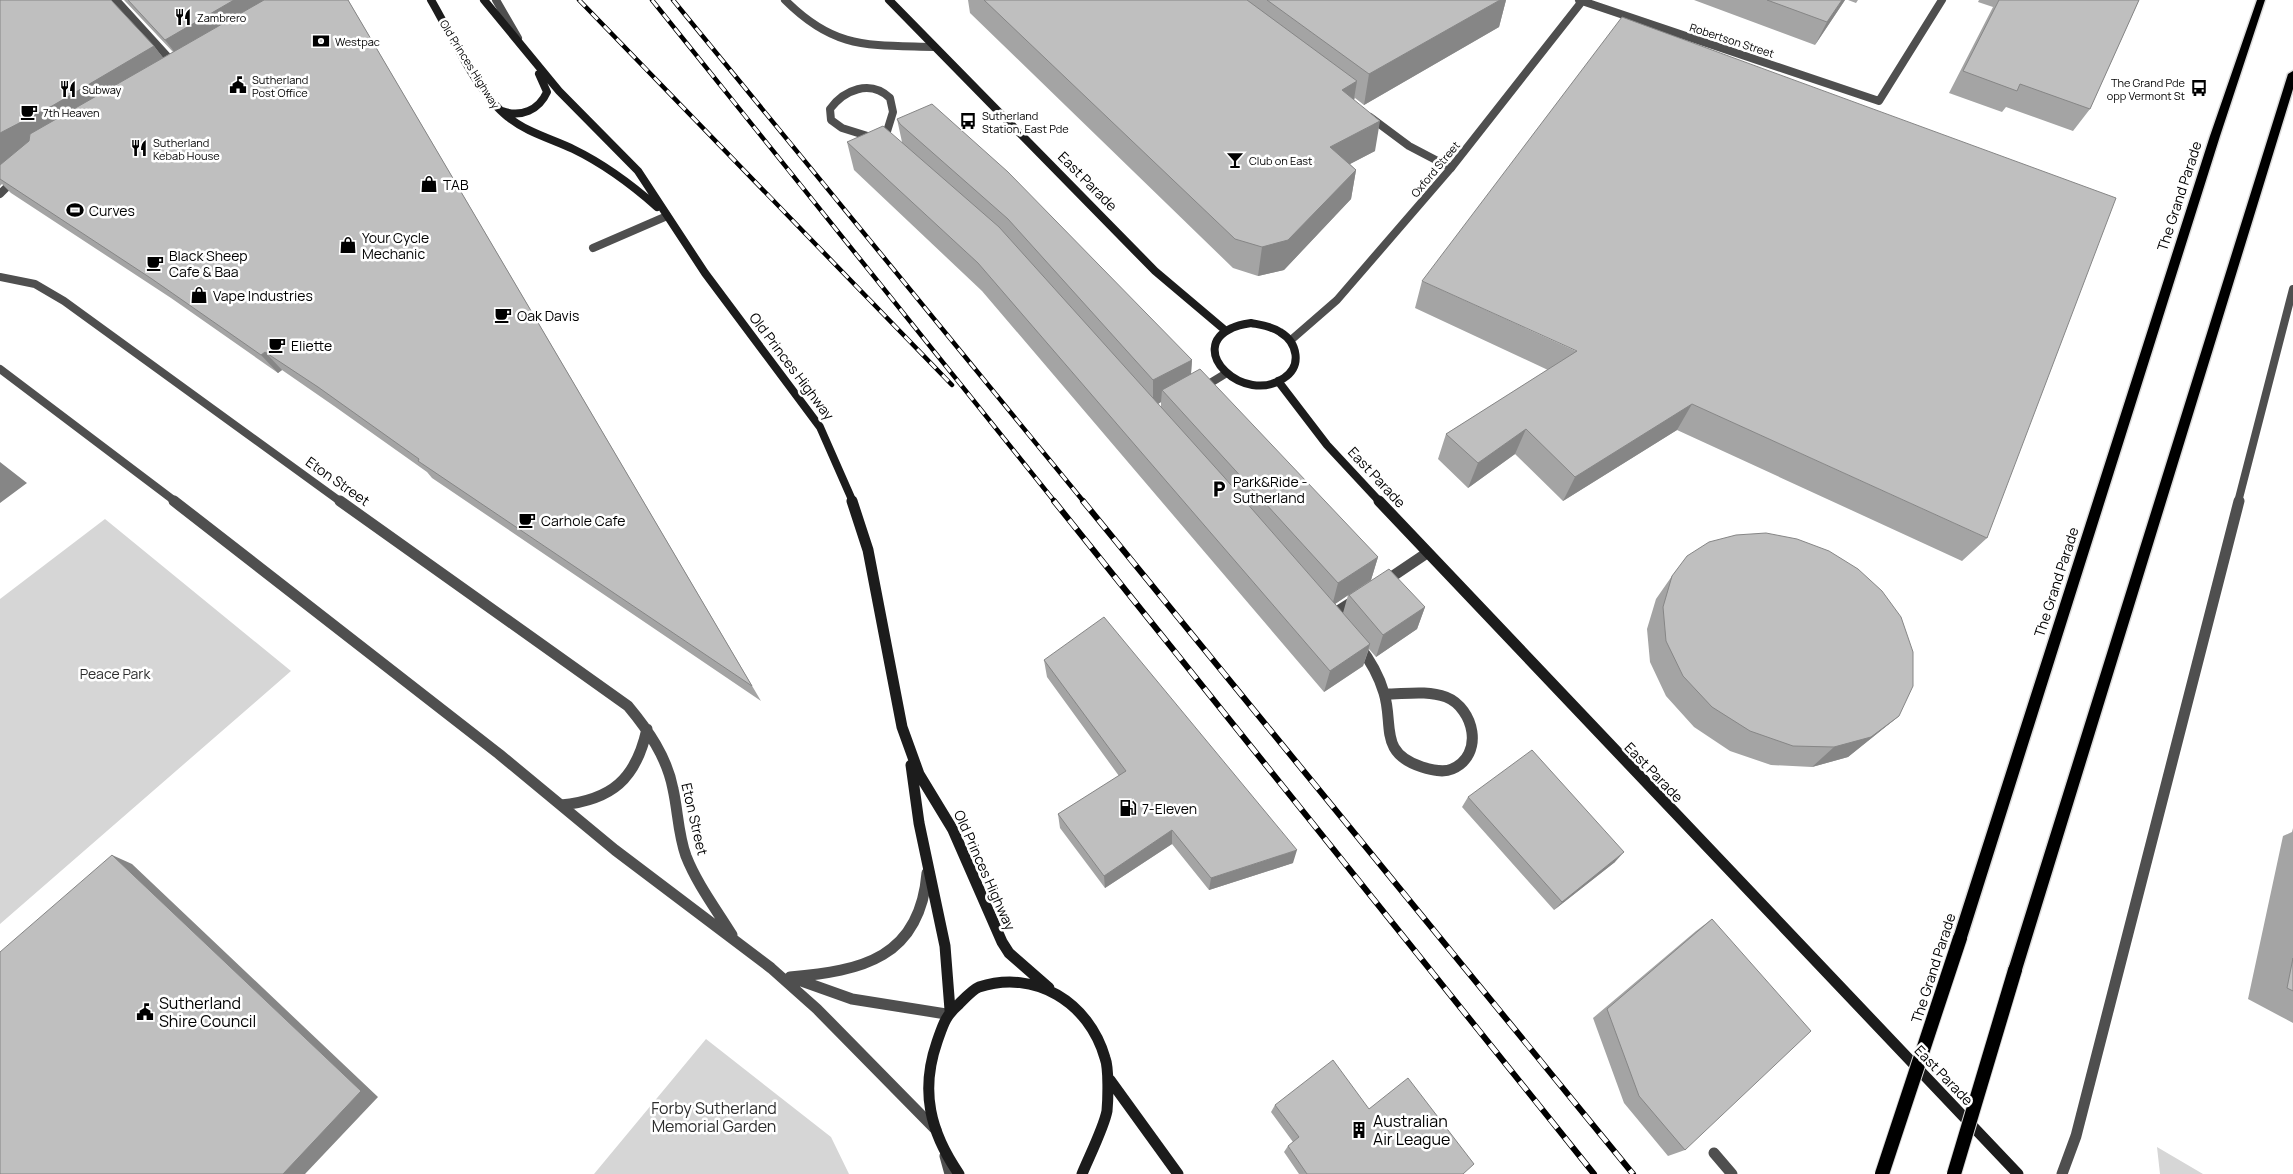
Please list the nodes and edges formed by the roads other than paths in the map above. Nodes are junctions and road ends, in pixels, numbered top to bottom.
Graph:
1 (116, 0) edge
2 (431, 0) edge
3 (484, 0) edge
4 (496, 0) edge
5 (785, 0) edge
6 (889, 0) edge
7 (1581, 0) edge
8 (1942, 0) edge
9 (2261, 0) edge
10 (934, 47) junction
11 (528, 54) junction
12 (2293, 74) edge
13 (173, 76) edge
14 (497, 107) junction
15 (1362, 110) edge
16 (884, 141) junction
17 (893, 147) edge
18 (1451, 168) junction
19 (20, 175) edge
20 (0, 194) edge
21 (667, 216) junction
22 (594, 248) dead end
23 (0, 277) edge
24 (2293, 289) edge
25 (1226, 331) junction
26 (1292, 340) junction
27 (0, 369) edge
28 (1225, 374) junction
29 (1278, 381) junction
30 (1196, 392) edge
31 (1427, 553) junction
32 (1332, 615) edge
33 (1350, 635) edge
34 (1385, 694) junction
35 (647, 729) junction
36 (910, 752) junction
37 (561, 805) junction
38 (925, 854) junction
39 (736, 940) junction
40 (772, 968) junction
41 (790, 976) junction
42 (1049, 988) junction
43 (948, 1012) junction
44 (1110, 1080) junction
45 (936, 1130) junction
46 (942, 1145) junction
47 (1714, 1153) edge
48 (950, 1174) edge
49 (959, 1174) edge
50 (1082, 1174) edge
51 (1178, 1174) edge
52 (1732, 1174) edge
53 (1882, 1174) edge
54 (1954, 1174) edge
55 (2018, 1174) edge
56 (2062, 1174) edge

1 - 13 street
2 - 14 street, Old Princes Highway
3 - 11 street, Old Princes Highway
4 - 11 street
5 - 10 street
6 - 10 street, East Parade
7 - 8 street, Robertson Street
7 - 18 street, Oxford Street
9 - 53 main road, The Grand Parade, bridge
10 - 25 street, East Parade
11 - 14 street
11 - 21 street, Old Princes Highway
12 - 54 main road, bridge
14 - 21 street, Old Princes Highway
15 - 18 street
16 - 16 street
16 - 17 street
18 - 26 street, Oxford Street
19 - 20 street
21 - 22 street
21 - 36 street, Old Princes Highway
23 - 35 street, Eton Street
24 - 56 street
25 - 26 street
25 - 28 street
26 - 29 street
27 - 37 street, Eton Street
28 - 29 street
28 - 30 street
29 - 31 street, East Parade
31 - 32 street
31 - 55 street, East Parade
33 - 34 street
34 - 34 street
35 - 37 street
35 - 39 street, Eton Street
36 - 38 street, Old Princes Highway
36 - 42 street, Old Princes Highway
37 - 39 street, Eton Street
38 - 41 street, Eton Street
38 - 43 street, Old Princes Highway
39 - 40 street, Eton Street
40 - 41 street, Eton Street
40 - 45 street, Eton Street
41 - 43 street, Eton Street
42 - 43 street
42 - 44 street
43 - 45 street
44 - 50 street
44 - 51 street
45 - 46 street
46 - 48 street
46 - 49 street
47 - 52 street

